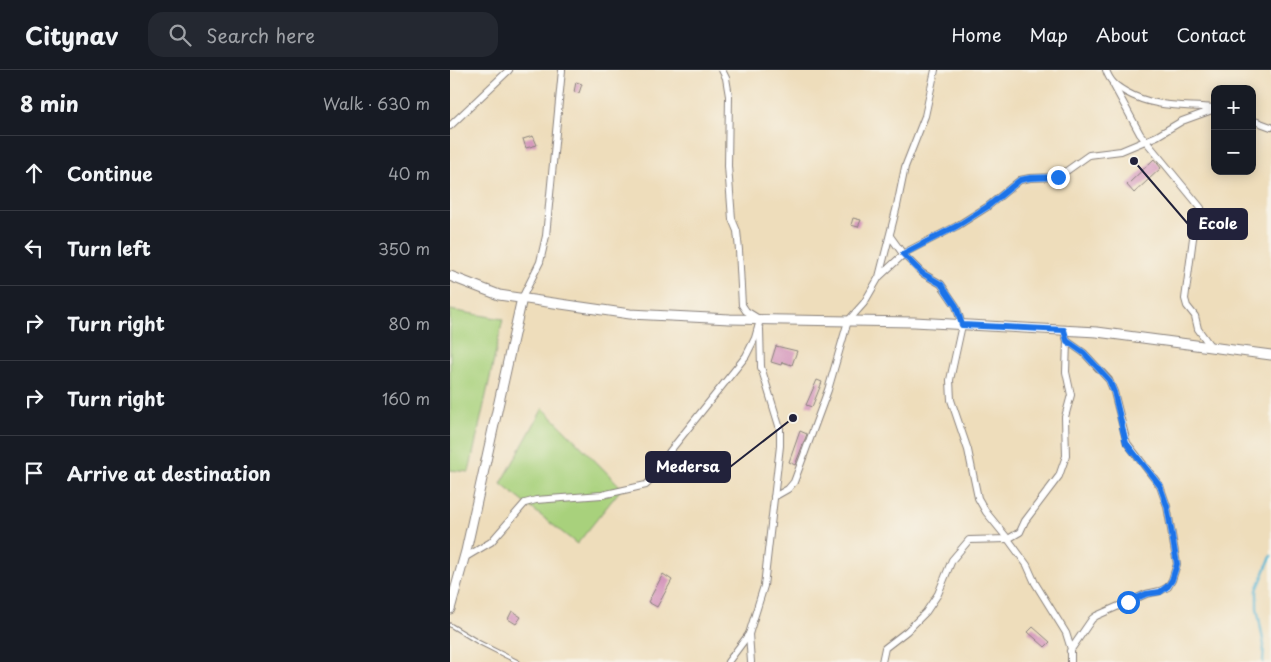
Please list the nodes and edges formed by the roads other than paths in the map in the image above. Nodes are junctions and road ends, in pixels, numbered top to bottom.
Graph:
1 (509, 70) edge
2 (562, 70) edge
3 (722, 70) edge
4 (935, 70) edge
5 (1106, 70) edge
6 (1113, 84) junction
7 (1211, 109) edge
8 (1211, 110) edge
9 (1256, 121) edge
10 (450, 126) edge
11 (1271, 127) edge
12 (1146, 142) junction
13 (890, 236) junction
14 (903, 254) junction
15 (450, 276) edge
16 (879, 277) junction
17 (522, 298) junction
18 (760, 320) junction
19 (848, 321) junction
20 (962, 325) junction
21 (1064, 330) junction
22 (1067, 341) junction
23 (1211, 347) junction
24 (1271, 355) edge
25 (774, 497) junction
26 (1008, 539) junction
27 (464, 558) junction
28 (453, 588) edge
29 (450, 609) edge
30 (450, 625) edge
31 (749, 634) junction
32 (1071, 649) junction
33 (518, 662) edge
34 (728, 662) edge
35 (750, 662) edge
36 (882, 662) edge
37 (1067, 662) edge
38 (1071, 662) edge

1 - 10 street
2 - 17 street
3 - 18 street
4 - 13 street
5 - 6 street
6 - 7 street
6 - 12 street
8 - 12 street
9 - 11 street
12 - 14 street
12 - 23 street
13 - 14 street
13 - 16 street
14 - 16 street
14 - 20 street
15 - 17 street
16 - 19 street
17 - 18 street
17 - 27 street
18 - 19 street
18 - 25 street
18 - 27 street
19 - 20 street
19 - 25 street
20 - 21 street
20 - 26 street
21 - 22 street
21 - 23 street
22 - 26 street
22 - 32 street
23 - 24 street
25 - 31 street
26 - 32 street
26 - 36 street
27 - 28 street
28 - 29 street
30 - 33 lane
31 - 34 street
31 - 35 street
32 - 37 street
32 - 38 street

